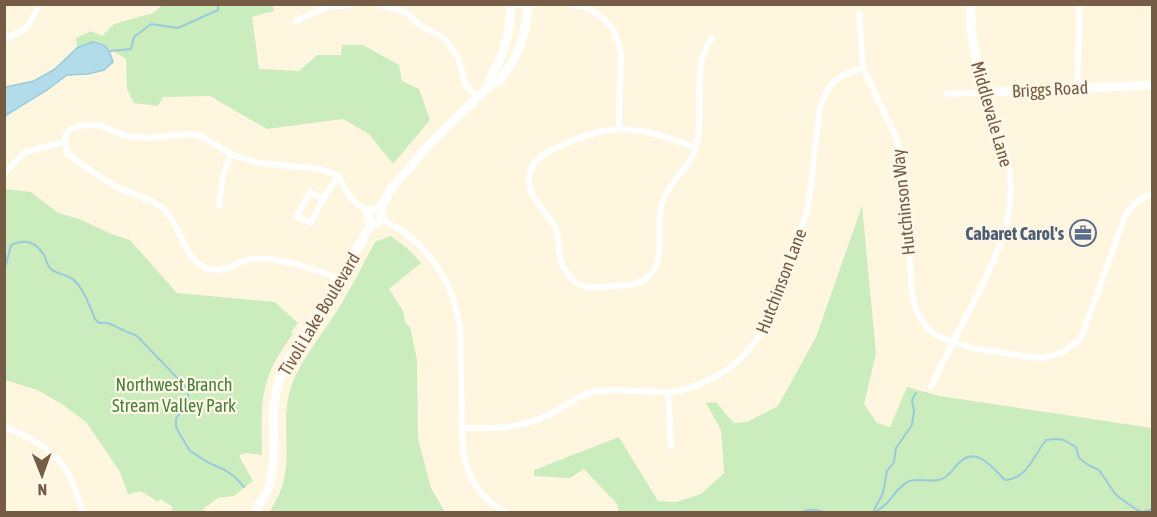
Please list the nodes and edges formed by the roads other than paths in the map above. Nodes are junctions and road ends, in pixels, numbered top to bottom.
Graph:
1 (38, 4) edge
2 (352, 4) edge
3 (378, 4) edge
4 (534, 4) edge
5 (567, 4) edge
6 (971, 4) edge
7 (1079, 4) edge
8 (511, 5) edge
9 (528, 5) edge
10 (326, 6) edge
11 (387, 6) edge
12 (407, 8) edge
13 (859, 14) dead end
14 (296, 21) dead end
15 (4, 35) edge
16 (711, 38) dead end
17 (863, 68) junction
18 (1152, 85) edge
19 (487, 88) junction
20 (1078, 88) junction
21 (986, 92) junction
22 (947, 94) dead end
23 (477, 97) junction
24 (619, 128) junction
25 (65, 142) junction
26 (696, 148) junction
27 (231, 154) junction
28 (4, 174) edge
29 (338, 176) junction
30 (1152, 194) edge
31 (323, 199) junction
32 (219, 204) dead end
33 (375, 216) junction
34 (340, 280) junction
35 (953, 342) junction
36 (931, 387) dead end
37 (668, 392) junction
38 (4, 428) edge
39 (462, 428) junction
40 (671, 447) dead end
41 (83, 513) edge
42 (255, 513) edge
43 (504, 513) edge

1 - 15 street
2 - 10 street
3 - 11 street
4 - 9 street
5 - 24 street
6 - 21 street, Middlevale Lane
7 - 20 street
8 - 9 street
8 - 19 street, Tivoli Lake Boulevard
9 - 19 street, Tivoli Lake Boulevard
10 - 14 street
11 - 12 street
12 - 23 street
13 - 17 street, Hutchinson Way
16 - 26 street
17 - 35 street, Hutchinson Way
17 - 37 street, Hutchinson Lane
18 - 20 street, Briggs Road
19 - 23 street, Tivoli Lake Boulevard
20 - 21 street, Briggs Road
21 - 22 street, Briggs Road
21 - 35 street, Middlevale Lane
23 - 33 street, Tivoli Lake Boulevard
24 - 26 street
24 - 26 street
25 - 27 street
25 - 28 street
25 - 34 street
27 - 29 street
27 - 32 street
29 - 31 street
29 - 33 street
30 - 35 street, Hutchinson Way
31 - 31 street
33 - 34 street, Tivoli Lake Boulevard
33 - 39 street
34 - 42 street, Tivoli Lake Boulevard
35 - 36 street, Middlevale Lane
37 - 39 street, Hutchinson Lane
37 - 40 street
38 - 41 street
39 - 43 street

